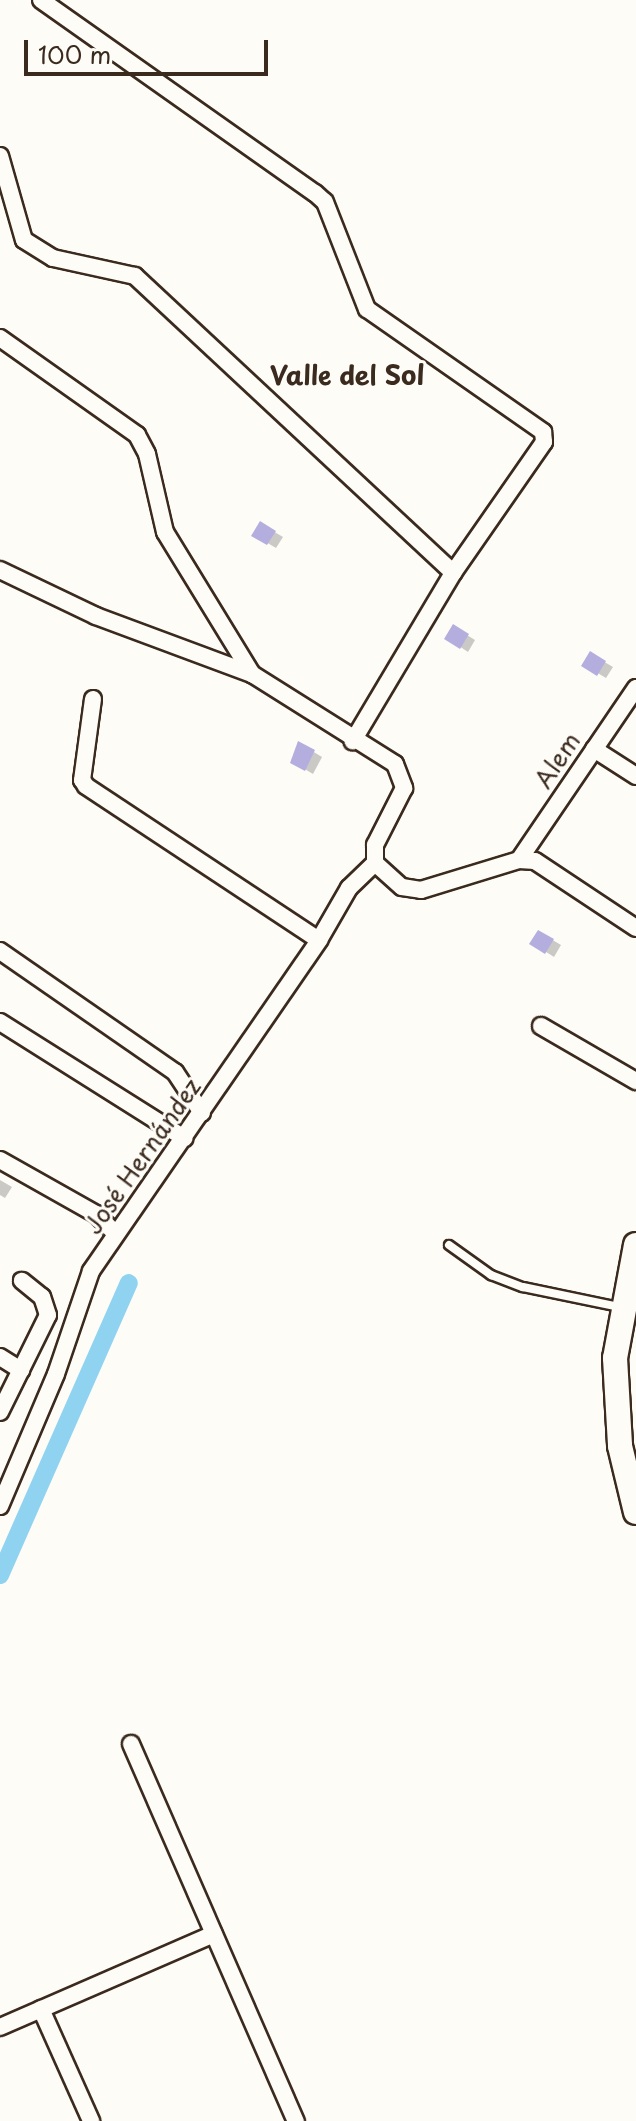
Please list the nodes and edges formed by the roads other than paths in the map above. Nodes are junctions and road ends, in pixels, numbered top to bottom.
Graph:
1 (41, 0) edge
2 (0, 156) edge
3 (0, 338) edge
4 (0, 570) edge
5 (453, 573) junction
6 (252, 674) junction
7 (636, 688) edge
8 (93, 699) dead end
9 (353, 741) junction
10 (594, 749) junction
11 (636, 776) edge
12 (519, 860) junction
13 (375, 863) junction
14 (636, 928) edge
15 (319, 940) junction
16 (0, 951) edge
17 (21, 966) junction
18 (0, 969) edge
19 (0, 1022) edge
20 (541, 1026) dead end
21 (636, 1081) edge
22 (202, 1113) junction
23 (184, 1138) junction
24 (0, 1160) edge
25 (116, 1234) junction
26 (449, 1245) dead end
27 (636, 1245) edge
28 (22, 1281) dead end
29 (621, 1307) junction
30 (0, 1357) edge
31 (21, 1370) junction
32 (0, 1412) edge
33 (0, 1506) edge
34 (636, 1512) edge
35 (131, 1744) dead end
36 (214, 1934) junction
37 (41, 2009) junction
38 (0, 2027) edge
39 (91, 2121) edge
40 (296, 2121) edge

1 - 5 street
2 - 5 street
3 - 6 street
4 - 6 street
5 - 9 street
6 - 9 street
7 - 10 street, Alem
8 - 15 street
9 - 13 street
10 - 11 street
10 - 12 street, Alem
12 - 13 street
12 - 14 street
13 - 15 street, José Hernández
15 - 22 street, José Hernández
16 - 17 street
17 - 18 street
17 - 22 street
19 - 23 street
20 - 21 street
22 - 23 street, José Hernández
23 - 25 street, José Hernández
24 - 25 street
25 - 33 street, José Hernández
26 - 29 lane
27 - 29 main road
28 - 31 street
29 - 34 main road
30 - 31 street
31 - 32 street
35 - 36 street
36 - 37 street
36 - 40 street
37 - 38 street
37 - 39 street

